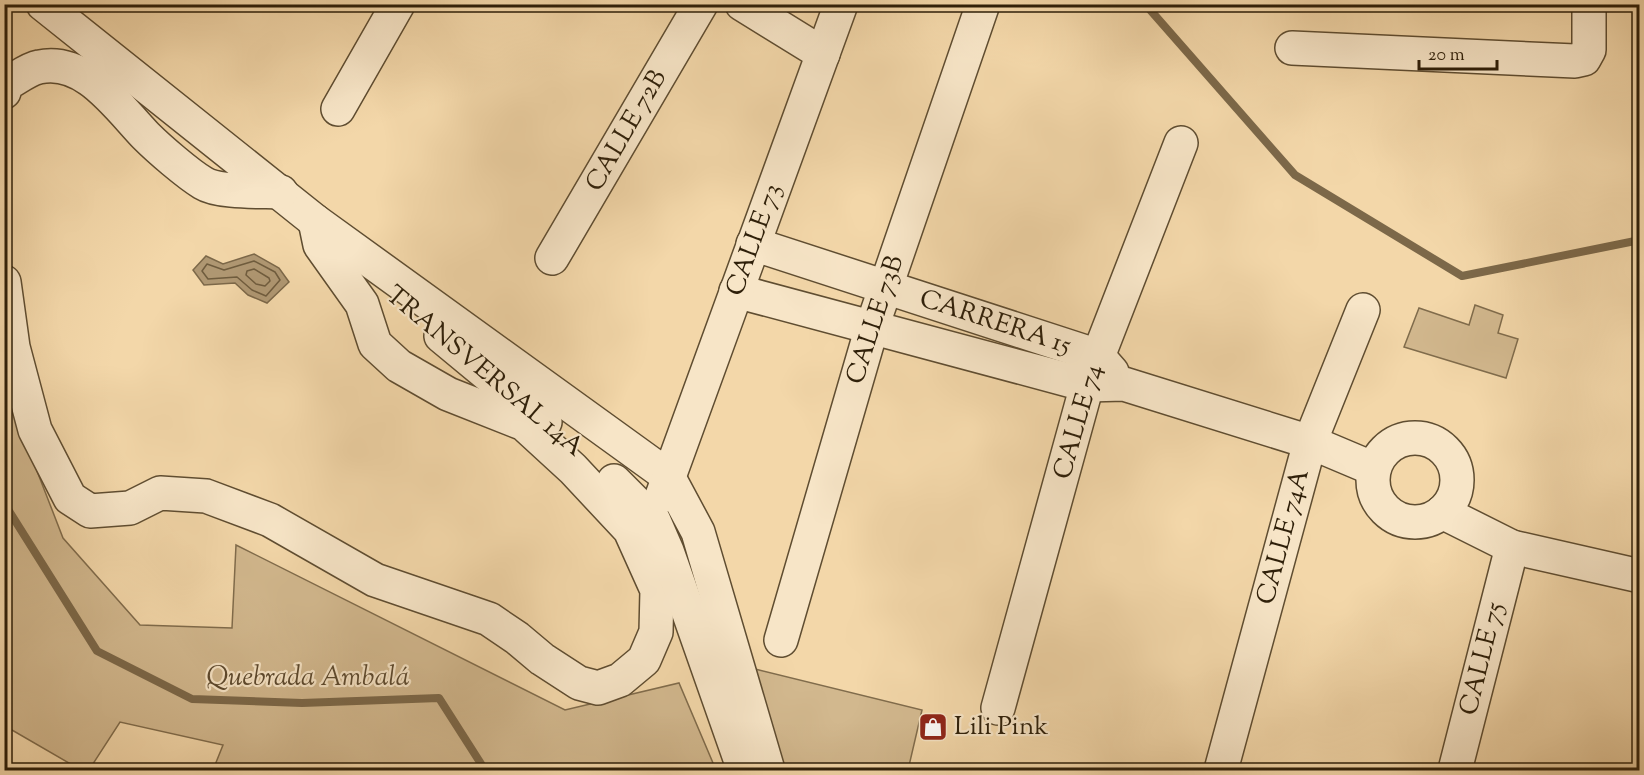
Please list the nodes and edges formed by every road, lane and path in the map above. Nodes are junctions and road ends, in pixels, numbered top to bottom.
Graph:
1 (43, 4) edge
2 (398, 4) edge
3 (701, 4) edge
4 (742, 4) edge
5 (841, 4) edge
6 (983, 4) edge
7 (1589, 4) edge
8 (1292, 48) dead end
9 (823, 54) junction
10 (4, 92) edge
11 (338, 109) dead end
12 (1181, 143) dead end
13 (280, 192) junction
14 (315, 221) junction
15 (753, 244) junction
16 (552, 258) dead end
17 (4, 282) edge
18 (886, 287) junction
19 (736, 291) junction
20 (1363, 310) dead end
21 (872, 327) junction
22 (1093, 371) junction
23 (1310, 442) junction
24 (1374, 469) junction
25 (668, 476) junction
26 (1442, 512) junction
27 (654, 521) junction
28 (1512, 547) junction
29 (1640, 576) edge
30 (781, 640) dead end
31 (998, 708) dead end
32 (744, 771) edge
33 (768, 771) edge
34 (1221, 771) edge
35 (1455, 771) edge

1 - 13 street, TRANSVERSAL 14A
2 - 11 street
3 - 16 street, CALLE 72B
4 - 9 street
5 - 9 street, CALLE 73
6 - 18 street, CALLE 73B
7 - 8 street
9 - 15 street, CALLE 73
10 - 13 street
12 - 22 street, CALLE 74
13 - 14 street, TRANSVERSAL 14A
14 - 17 street
14 - 25 street, TRANSVERSAL 14A
14 - 27 street, TRANSVERSAL 14A
15 - 18 street, CARRERA 15
15 - 19 street, CALLE 73
18 - 21 street, CALLE 73B
18 - 22 street, CARRERA 15
19 - 21 street, CARRERA 15
19 - 25 street, CALLE 73
20 - 23 street, CALLE 74A
21 - 22 street, CARRERA 15
21 - 30 street, CALLE 73B
22 - 23 street, CARRERA 15
22 - 31 street, CALLE 74
23 - 24 street, CARRERA 15
23 - 34 street, CALLE 74A
24 - 26 street
24 - 26 street
25 - 27 street, CALLE 73
25 - 33 street
26 - 28 street
27 - 32 street
28 - 29 street
28 - 35 street, CALLE 75

